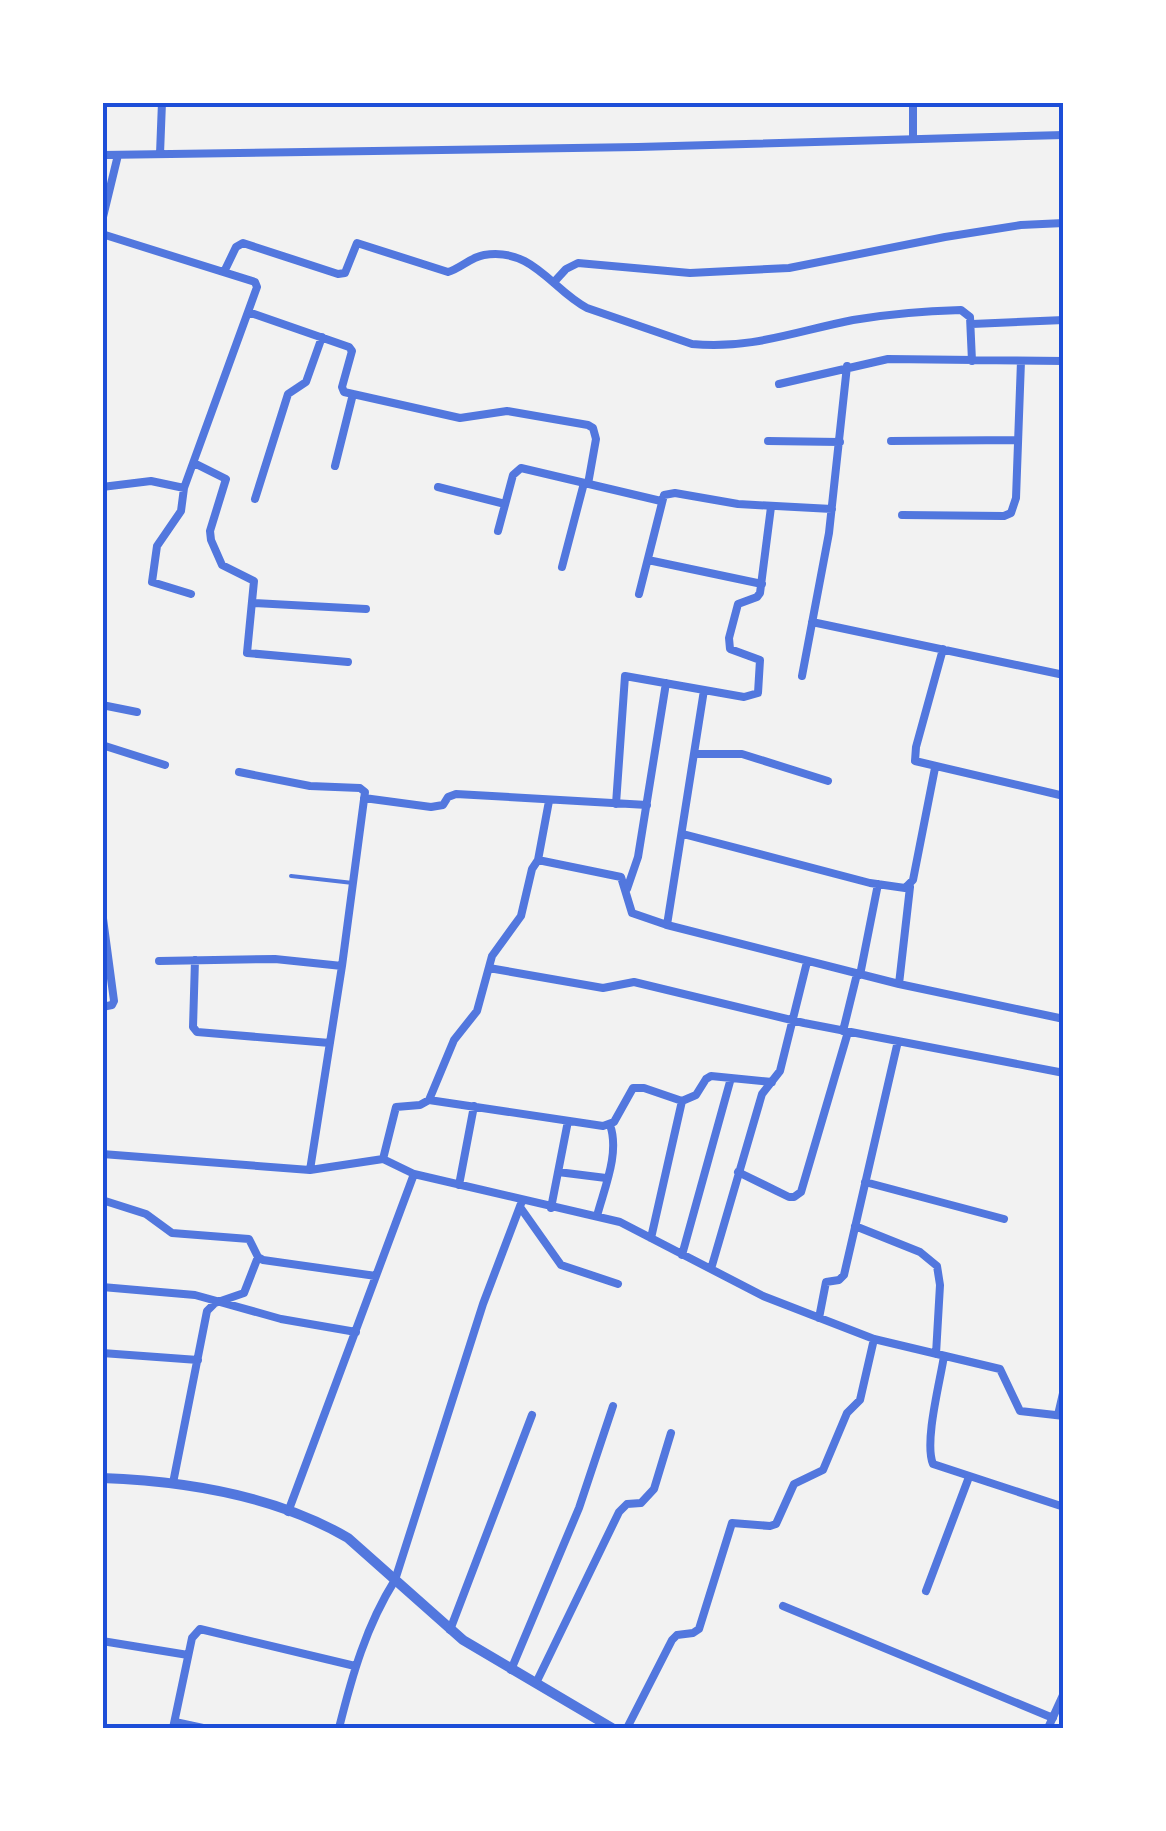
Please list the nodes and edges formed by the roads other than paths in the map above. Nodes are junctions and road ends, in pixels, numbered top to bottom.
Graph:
1 (162, 102) edge
2 (913, 102) edge
3 (1064, 136) edge
4 (914, 140) junction
5 (160, 154) junction
6 (102, 155) edge
7 (118, 155) junction
8 (102, 221) edge
9 (1064, 223) edge
10 (102, 234) edge
11 (224, 272) junction
12 (555, 281) junction
13 (248, 312) junction
14 (1064, 320) edge
15 (972, 324) junction
16 (322, 338) junction
17 (972, 361) junction
18 (1021, 361) junction
19 (1064, 361) edge
20 (847, 366) junction
21 (779, 384) dead end
22 (354, 394) junction
23 (1018, 440) junction
24 (768, 441) dead end
25 (890, 441) dead end
26 (840, 442) junction
27 (194, 463) junction
28 (335, 466) dead end
29 (586, 483) junction
30 (102, 487) edge
31 (438, 487) dead end
32 (184, 488) junction
33 (255, 499) dead end
34 (660, 501) junction
35 (505, 504) junction
36 (771, 506) junction
37 (832, 509) junction
38 (902, 515) dead end
39 (498, 531) dead end
40 (648, 560) junction
41 (562, 567) dead end
42 (762, 584) junction
43 (191, 594) dead end
44 (639, 594) dead end
45 (252, 602) junction
46 (366, 609) dead end
47 (812, 622) junction
48 (943, 650) junction
49 (348, 662) dead end
50 (1064, 674) edge
51 (802, 676) dead end
52 (666, 683) junction
53 (704, 690) junction
54 (102, 705) edge
55 (137, 712) dead end
56 (102, 746) edge
57 (695, 754) junction
58 (165, 765) dead end
59 (934, 768) junction
60 (239, 772) dead end
61 (828, 782) dead end
62 (1064, 796) edge
63 (364, 798) junction
64 (549, 801) junction
65 (616, 804) junction
66 (647, 805) junction
67 (683, 834) junction
68 (538, 860) junction
69 (291, 876) dead end
70 (353, 883) junction
71 (878, 884) junction
72 (910, 887) junction
73 (627, 889) junction
74 (102, 911) edge
75 (667, 925) junction
76 (195, 960) junction
77 (160, 961) dead end
78 (807, 962) junction
79 (342, 966) junction
80 (489, 968) junction
81 (859, 974) junction
82 (898, 984) junction
83 (102, 1006) edge
84 (1064, 1019) edge
85 (793, 1021) junction
86 (845, 1032) junction
87 (898, 1041) junction
88 (330, 1043) junction
89 (1064, 1073) edge
90 (731, 1078) junction
91 (772, 1082) junction
92 (429, 1100) junction
93 (682, 1101) junction
94 (474, 1106) junction
95 (568, 1121) junction
96 (610, 1125) junction
97 (102, 1154) edge
98 (383, 1160) junction
99 (310, 1170) junction
100 (558, 1172) junction
101 (738, 1172) junction
102 (414, 1174) junction
103 (606, 1178) junction
104 (865, 1182) junction
105 (459, 1186) junction
106 (102, 1200) edge
107 (521, 1204) junction
108 (551, 1208) junction
109 (597, 1216) junction
110 (1004, 1219) dead end
111 (855, 1226) junction
112 (651, 1238) junction
113 (682, 1254) junction
114 (258, 1257) junction
115 (710, 1269) junction
116 (376, 1276) junction
117 (618, 1284) dead end
118 (102, 1286) edge
119 (215, 1302) junction
120 (819, 1318) junction
121 (356, 1332) junction
122 (874, 1339) junction
123 (102, 1353) edge
124 (940, 1355) junction
125 (198, 1360) junction
126 (1064, 1389) edge
127 (613, 1406) dead end
128 (532, 1415) dead end
129 (1061, 1416) edge
130 (671, 1433) dead end
131 (969, 1477) junction
132 (102, 1478) edge
133 (173, 1483) junction
134 (1064, 1507) edge
135 (288, 1512) junction
136 (395, 1580) junction
137 (926, 1591) dead end
138 (783, 1606) dead end
139 (450, 1630) junction
140 (102, 1640) edge
141 (188, 1655) junction
142 (354, 1666) junction
143 (511, 1670) junction
144 (536, 1683) junction
145 (1064, 1693) edge
146 (1053, 1718) junction
147 (174, 1725) edge
148 (202, 1728) edge
149 (339, 1728) edge
150 (612, 1728) edge
151 (627, 1728) edge
152 (1048, 1728) edge

1 - 5 street
2 - 4 street
3 - 4 street
4 - 5 street
5 - 7 street
6 - 7 street
7 - 8 street
9 - 12 street
10 - 11 street
11 - 12 street
11 - 13 street
12 - 15 street
13 - 16 street
13 - 27 street
14 - 15 street
15 - 17 street
16 - 22 street
16 - 33 street
17 - 18 street
17 - 20 street
18 - 19 street
18 - 23 street
20 - 21 street
20 - 26 street
22 - 28 street
22 - 29 street
23 - 25 street
23 - 38 street
24 - 26 street
26 - 37 street
27 - 32 street
27 - 45 street
29 - 34 street
29 - 35 street
29 - 41 street
30 - 32 street
31 - 35 street
32 - 43 street
34 - 36 street
34 - 40 street
35 - 39 street
36 - 37 street
36 - 42 street
37 - 47 street
40 - 42 street
40 - 44 street
42 - 53 street
45 - 46 street
45 - 49 street
47 - 48 street
47 - 51 street
48 - 50 street
48 - 59 street
52 - 53 street
52 - 65 street
52 - 66 street
53 - 57 street
54 - 55 street
56 - 58 street
57 - 61 street
57 - 67 street
59 - 62 street
59 - 72 street
60 - 63 street
63 - 64 street
63 - 70 street
64 - 65 street
64 - 68 street
65 - 66 street
66 - 73 street
67 - 71 street
67 - 75 street
68 - 73 street
68 - 80 street
69 - 70 lane
70 - 79 street
71 - 72 street
71 - 81 street
72 - 82 street
73 - 75 street
74 - 83 street
75 - 78 street
76 - 77 street
76 - 79 street
76 - 88 street
78 - 81 street
78 - 85 street
79 - 88 street
80 - 85 street
80 - 92 street
81 - 82 street
81 - 86 street
82 - 84 street
85 - 86 street
85 - 91 street
86 - 87 street
86 - 101 street
87 - 89 street
87 - 104 street
88 - 99 street
90 - 91 street
90 - 93 street
90 - 113 street
91 - 101 street
92 - 94 street
92 - 98 street
93 - 96 street
93 - 112 street
94 - 95 street
94 - 105 street
95 - 96 street
95 - 100 street
96 - 103 street
97 - 99 street
98 - 99 street
98 - 102 street
100 - 103 street
100 - 108 street
101 - 115 street
102 - 105 street
102 - 116 street
103 - 109 street
104 - 110 street
104 - 111 street
105 - 107 street
106 - 114 street
107 - 108 street
107 - 117 street
107 - 136 street
108 - 109 street
109 - 112 street
111 - 120 street
111 - 124 street
112 - 113 street
113 - 115 street
114 - 116 street
114 - 119 street
115 - 120 street
116 - 121 street
118 - 119 street
119 - 121 street
119 - 125 street
120 - 122 street
121 - 135 street
122 - 124 street
122 - 151 street
123 - 125 street
124 - 129 street
124 - 131 street
125 - 133 street
126 - 129 street
127 - 143 street
128 - 139 street
130 - 144 street
131 - 134 street
131 - 137 street
132 - 133 street
133 - 135 street
135 - 136 street
136 - 139 street
136 - 142 street
138 - 146 street
139 - 143 street
140 - 141 street
141 - 142 street
141 - 147 street
142 - 149 street
143 - 144 street
144 - 150 street
145 - 146 street
146 - 152 street
147 - 148 street

